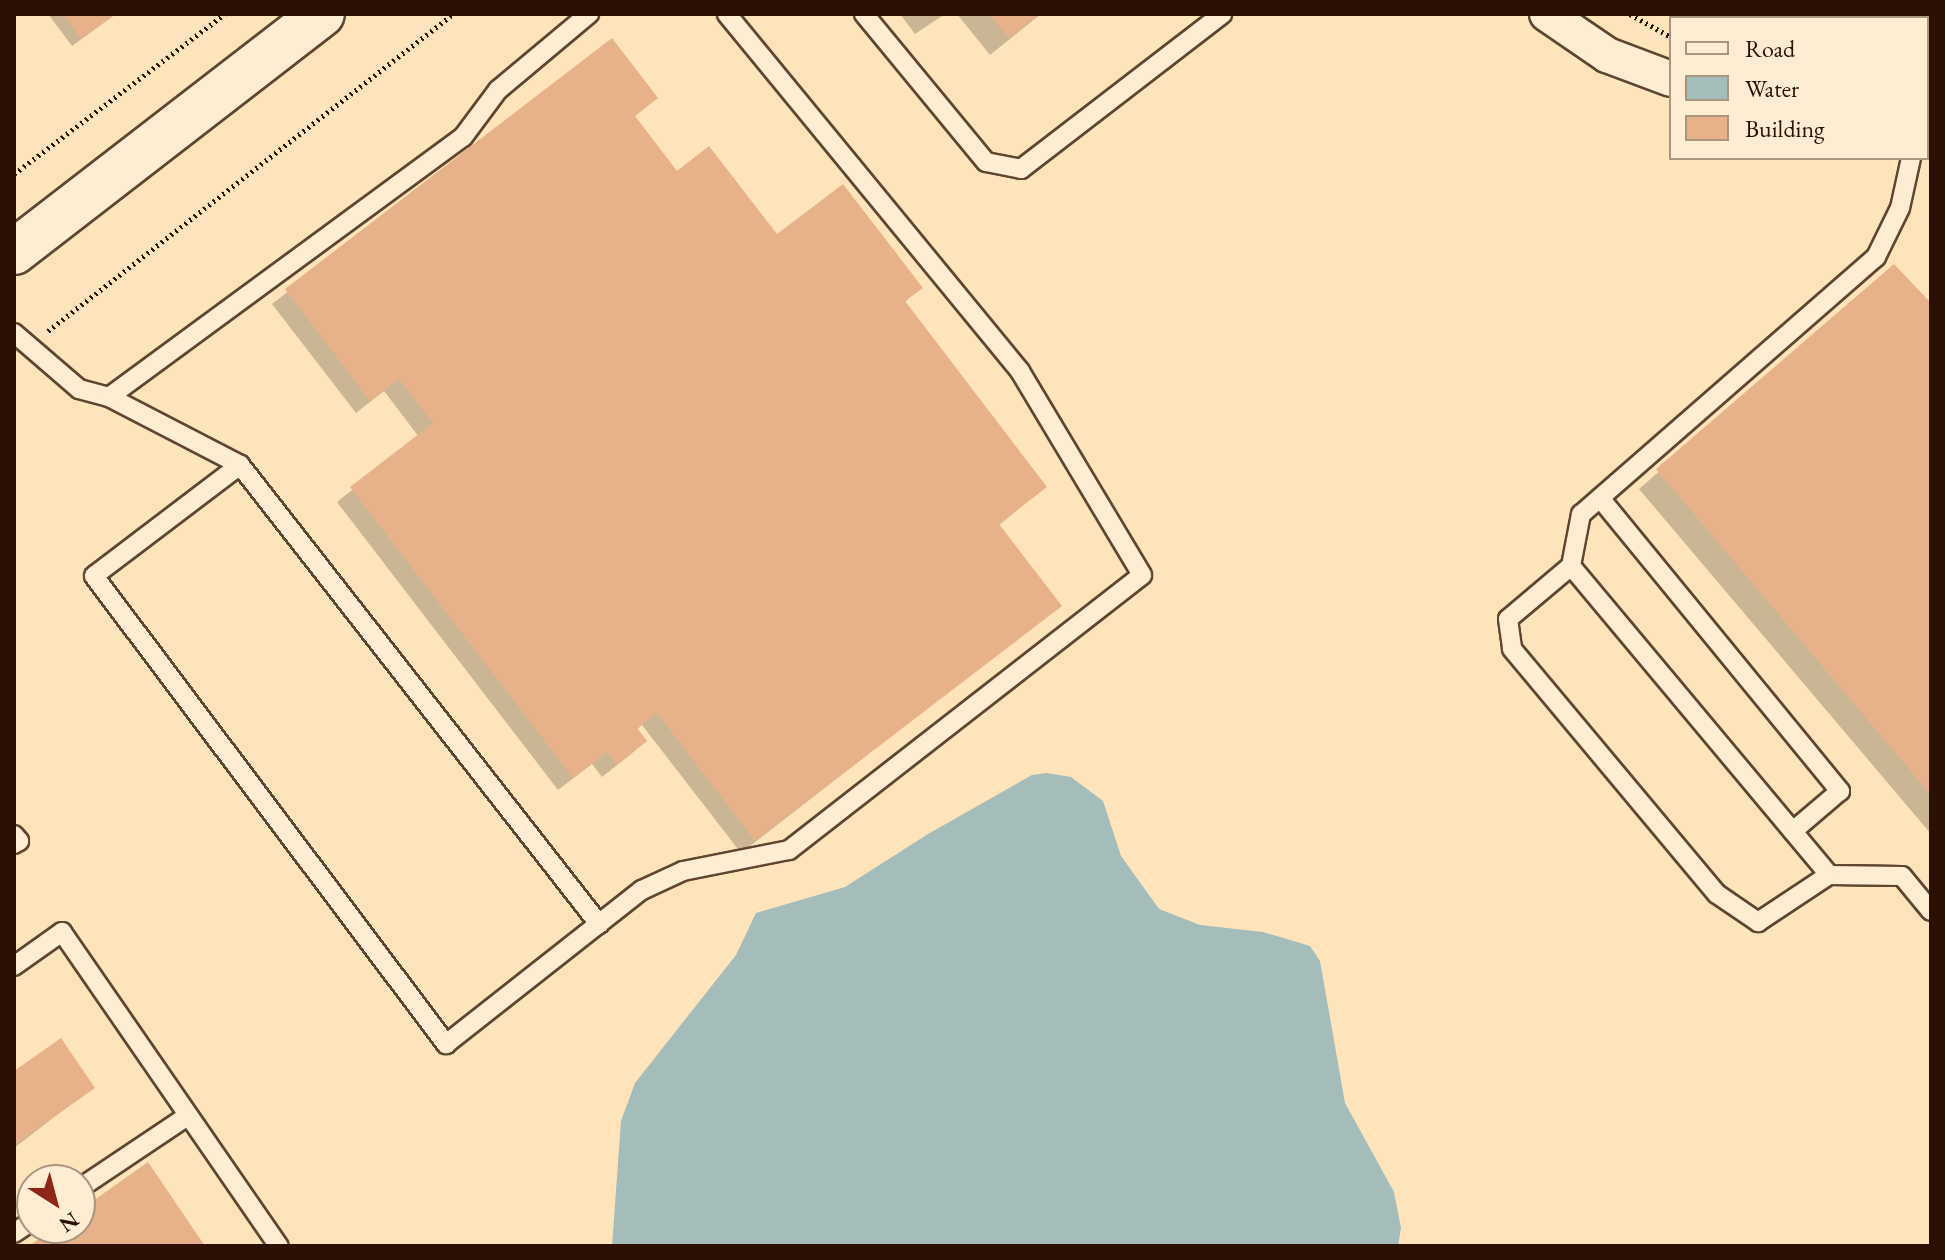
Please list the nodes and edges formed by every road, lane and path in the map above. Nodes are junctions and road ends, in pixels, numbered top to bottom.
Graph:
1 (225, 14) edge
2 (322, 14) edge
3 (453, 14) edge
4 (589, 14) edge
5 (727, 14) edge
6 (864, 14) edge
7 (1222, 14) edge
8 (1547, 14) edge
9 (1630, 14) edge
10 (1669, 36) edge
11 (1669, 78) edge
12 (1911, 160) edge
13 (14, 174) edge
14 (14, 252) edge
15 (14, 333) edge
16 (28, 347) junction
17 (109, 397) junction
18 (240, 465) junction
19 (1600, 498) junction
20 (1571, 566) junction
21 (1793, 831) junction
22 (14, 835) edge
23 (14, 844) edge
24 (1829, 875) junction
25 (1931, 911) edge
26 (599, 924) junction
27 (14, 966) edge
28 (186, 1117) junction
29 (96, 1177) edge
30 (279, 1246) edge

1 - 13 path
2 - 14 main road
3 - 16 path
4 - 17 lane
5 - 26 lane
6 - 7 lane
8 - 11 street
9 - 10 path
12 - 19 lane
15 - 16 lane
16 - 17 lane
17 - 18 lane
18 - 26 lane
18 - 26 lane
19 - 20 lane
19 - 21 lane
20 - 21 lane
20 - 24 lane
21 - 24 lane
22 - 23 lane
24 - 25 lane
27 - 28 lane
28 - 29 lane
28 - 30 lane

